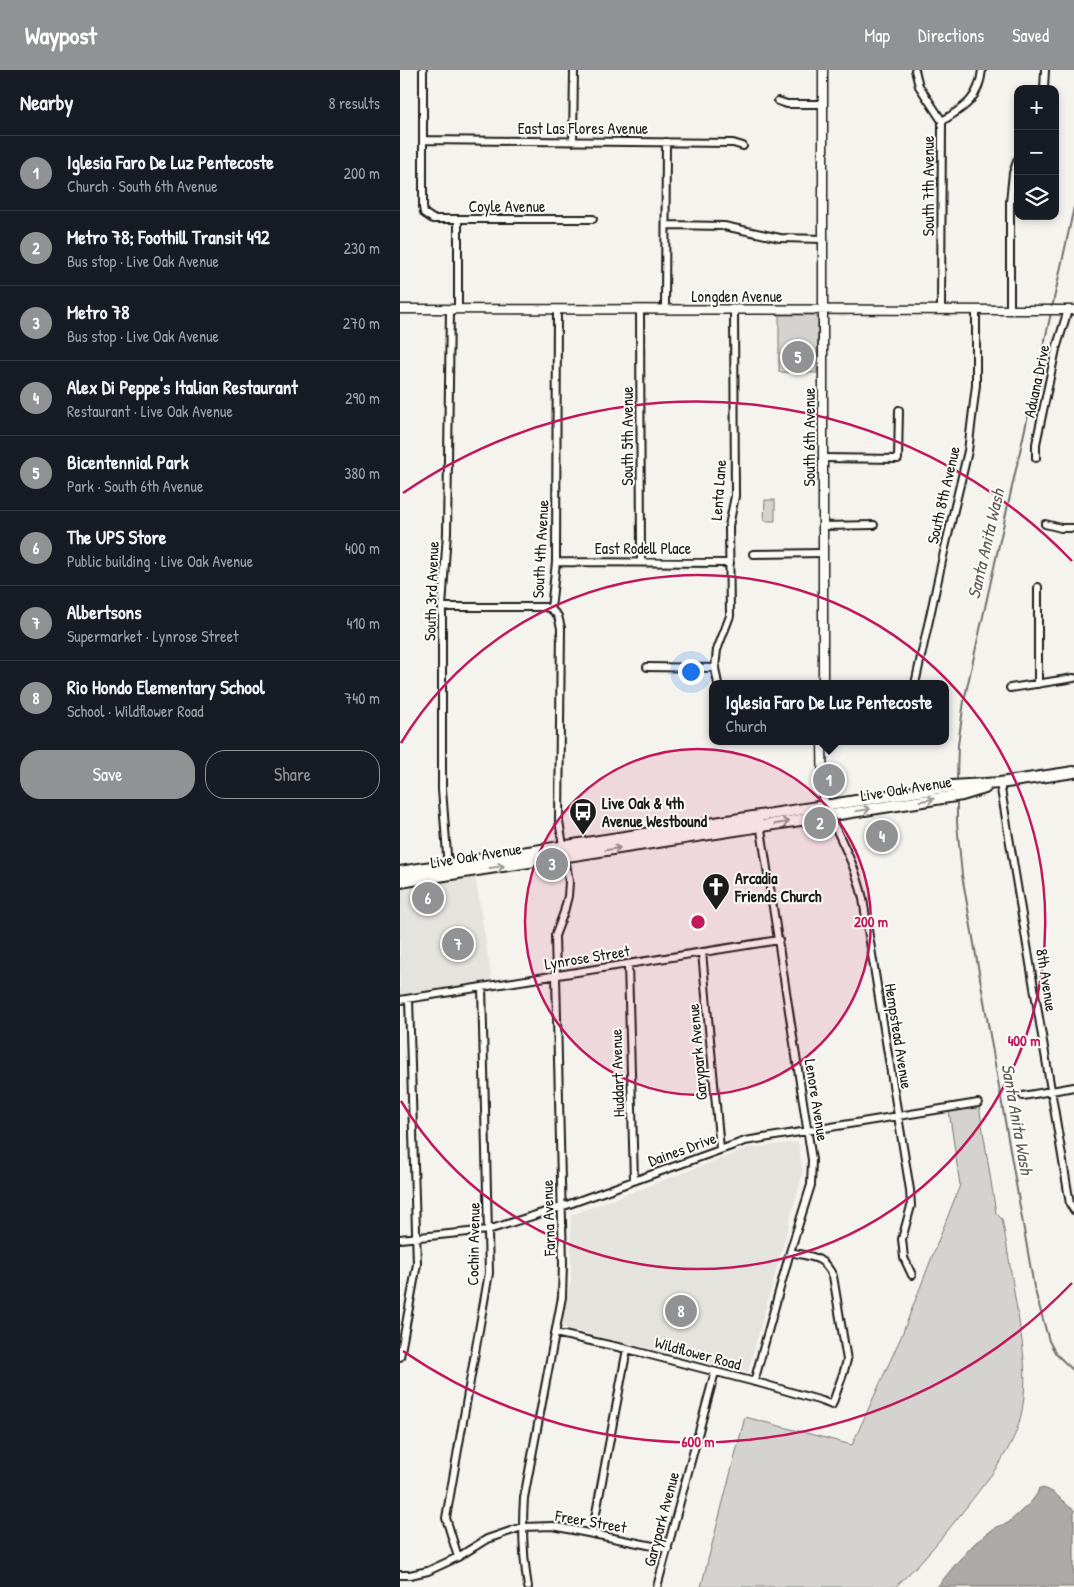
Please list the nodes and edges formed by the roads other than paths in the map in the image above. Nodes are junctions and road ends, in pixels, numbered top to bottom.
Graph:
1 (423, 70) edge
2 (574, 70) edge
3 (823, 70) edge
4 (915, 70) edge
5 (982, 70) edge
6 (1046, 70) edge
7 (1044, 85) edge
8 (778, 102) dead end
9 (823, 104) junction
10 (942, 121) junction
11 (423, 140) junction
12 (573, 142) junction
13 (666, 142) junction
14 (743, 146) dead end
15 (1014, 170) edge
16 (458, 219) junction
17 (592, 219) dead end
18 (666, 226) junction
19 (823, 238) junction
20 (400, 309) edge
21 (454, 309) junction
22 (557, 309) junction
23 (640, 309) junction
24 (665, 309) junction
25 (734, 310) junction
26 (823, 310) junction
27 (941, 310) junction
28 (976, 310) junction
29 (1010, 310) junction
30 (1071, 310) edge
31 (899, 410) dead end
32 (823, 458) junction
33 (1036, 458) dead end
34 (1045, 524) dead end
35 (874, 525) dead end
36 (823, 526) junction
37 (1074, 528) edge
38 (823, 553) junction
39 (753, 554) dead end
40 (556, 562) junction
41 (641, 562) junction
42 (730, 563) junction
43 (1038, 587) dead end
44 (442, 606) junction
45 (551, 609) junction
46 (647, 667) dead end
47 (715, 668) junction
48 (1074, 678) edge
49 (717, 680) edge
50 (823, 680) edge
51 (916, 680) edge
52 (1038, 684) junction
53 (1010, 688) dead end
54 (822, 745) edge
55 (1074, 772) edge
56 (1000, 783) junction
57 (828, 811) junction
58 (760, 821) junction
59 (564, 852) junction
60 (448, 869) junction
61 (400, 872) edge
62 (400, 882) edge
63 (778, 940) junction
64 (702, 952) junction
65 (628, 965) junction
66 (555, 976) junction
67 (482, 987) junction
68 (409, 999) junction
69 (400, 1000) edge
70 (1074, 1088) edge
71 (1051, 1091) junction
72 (1023, 1096) dead end
73 (978, 1103) dead end
74 (898, 1117) junction
75 (808, 1131) junction
76 (720, 1149) junction
77 (634, 1180) junction
78 (561, 1207) junction
79 (1074, 1210) edge
80 (488, 1230) junction
81 (416, 1238) junction
82 (400, 1239) edge
83 (790, 1252) junction
84 (912, 1274) dead end
85 (555, 1333) junction
86 (627, 1349) junction
87 (400, 1357) edge
88 (715, 1372) junction
89 (754, 1382) junction
90 (522, 1527) junction
91 (592, 1534) junction
92 (668, 1549) junction
93 (458, 1557) junction
94 (400, 1575) edge
95 (528, 1587) edge
96 (658, 1587) edge

1 - 11 street
2 - 12 street
3 - 9 street, South 6th Avenue
4 - 10 street, South 7th Avenue
5 - 10 street
6 - 7 street
8 - 9 street
9 - 19 street, South 6th Avenue
10 - 27 street, South 7th Avenue
11 - 12 street, East Las Flores Avenue
11 - 16 street, Coyle Avenue
12 - 13 street, East Las Flores Avenue
13 - 14 street, East Las Flores Avenue
13 - 18 street
15 - 29 street
16 - 17 street, Coyle Avenue
16 - 21 street, South 3rd Avenue
18 - 19 street
18 - 24 street
19 - 26 street, South 6th Avenue
20 - 21 street, Longden Avenue
21 - 22 street, Longden Avenue
21 - 44 street, South 3rd Avenue
22 - 23 street, Longden Avenue
22 - 40 street, South 4th Avenue
23 - 24 street, Longden Avenue
23 - 41 street, South 5th Avenue
24 - 25 street, Longden Avenue
25 - 26 street, Longden Avenue
25 - 42 street, Lenta Lane
26 - 27 street, Longden Avenue
26 - 32 street, South 6th Avenue
27 - 28 street, Longden Avenue
28 - 29 street, Longden Avenue
28 - 51 street, South 8th Avenue
29 - 30 street, Longden Avenue
30 - 33 street, Aduana Drive
31 - 32 street
32 - 36 street, South 6th Avenue
34 - 37 street
35 - 36 street
36 - 38 street, South 6th Avenue
38 - 39 street
38 - 50 street, South 6th Avenue
40 - 41 street, East Rodell Place
40 - 45 street, South 4th Avenue
41 - 42 street, East Rodell Place
42 - 47 street, Lenta Lane
43 - 52 street
44 - 45 street
44 - 60 street, South 3rd Avenue
45 - 59 street, South 4th Avenue
46 - 47 street
47 - 49 street
48 - 52 street
52 - 53 street
54 - 57 street
55 - 56 main road, Live Oak Avenue
56 - 57 main road, Live Oak Avenue
56 - 71 street, 8th Avenue
57 - 58 main road, Live Oak Avenue
57 - 74 street, Hempstead Avenue
58 - 59 main road, Live Oak Avenue
58 - 63 street, Lenore Avenue
59 - 60 main road, Live Oak Avenue
59 - 66 street, Farna Avenue
60 - 61 main road, Live Oak Avenue
60 - 62 main road, Live Oak Avenue
63 - 64 street, Lynrose Street
63 - 75 street, Lenore Avenue
64 - 65 street, Lynrose Street
64 - 76 street, Garypark Avenue
65 - 66 street, Lynrose Street
65 - 77 street, Huddart Avenue
66 - 67 street, Lynrose Street
66 - 78 street, Farna Avenue
67 - 68 street, Lynrose Street
67 - 80 street, Cochin Avenue
68 - 69 street, Lynrose Street
68 - 81 street
70 - 71 street
71 - 72 street
71 - 79 street, 8th Avenue
73 - 74 street, Daines Drive
74 - 75 street, Daines Drive
74 - 84 street, Hempstead Avenue
75 - 76 street, Daines Drive
75 - 83 street, Lenore Avenue
76 - 77 street, Daines Drive
77 - 78 street, Daines Drive
78 - 80 street, Daines Drive
78 - 85 street, Farna Avenue
80 - 81 street, Daines Drive
80 - 93 street, Cochin Avenue
81 - 82 street, Daines Drive
81 - 87 street
83 - 89 street, Lenore Avenue
83 - 89 street, Wildflower Road
85 - 86 street, Wildflower Road
85 - 90 street, Farna Avenue
86 - 88 street, Wildflower Road
86 - 91 street
88 - 89 street, Wildflower Road
88 - 92 street, Garypark Avenue
90 - 91 street, Freer Street
90 - 93 street, Freer Street
90 - 95 street, Farna Avenue
91 - 92 street, Freer Street
92 - 96 street, Garypark Avenue
93 - 94 street, Freer Street

